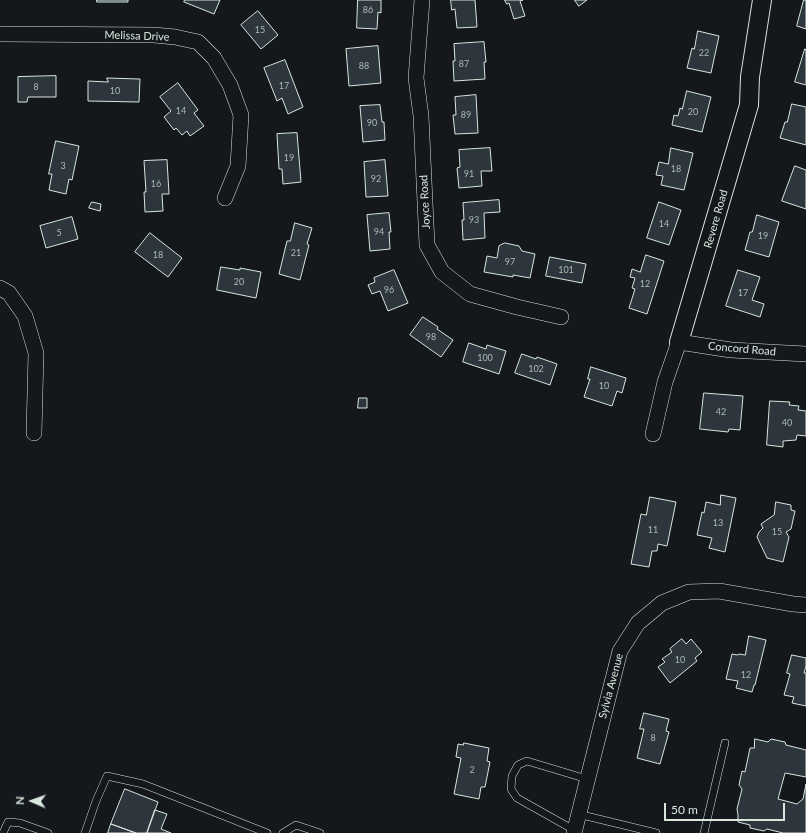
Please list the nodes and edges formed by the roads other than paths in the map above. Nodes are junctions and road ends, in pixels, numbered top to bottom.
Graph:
1 (422, 0) edge
2 (762, 0) edge
3 (0, 34) edge
4 (225, 198) dead end
5 (0, 288) edge
6 (561, 317) dead end
7 (679, 342) junction
8 (806, 354) edge
9 (34, 433) dead end
10 (652, 434) dead end
11 (806, 605) edge
12 (726, 743) dead end
13 (587, 779) junction
14 (578, 814) junction
15 (574, 831) edge
16 (3, 833) edge
17 (48, 833) edge
18 (84, 833) edge
19 (267, 833) edge
20 (283, 833) edge
21 (320, 833) edge
22 (656, 833) edge
23 (704, 833) edge

1 - 6 street, Joyce Road
2 - 7 street, Revere Road
3 - 4 street, Melissa Drive
5 - 9 street
7 - 8 street, Concord Road
7 - 10 street, Revere Road
11 - 13 street, Sylvia Avenue
12 - 23 lane
13 - 14 street, Sylvia Avenue
13 - 15 lane
14 - 15 street, Sylvia Avenue
14 - 22 lane
16 - 17 lane
18 - 19 lane
20 - 21 lane

